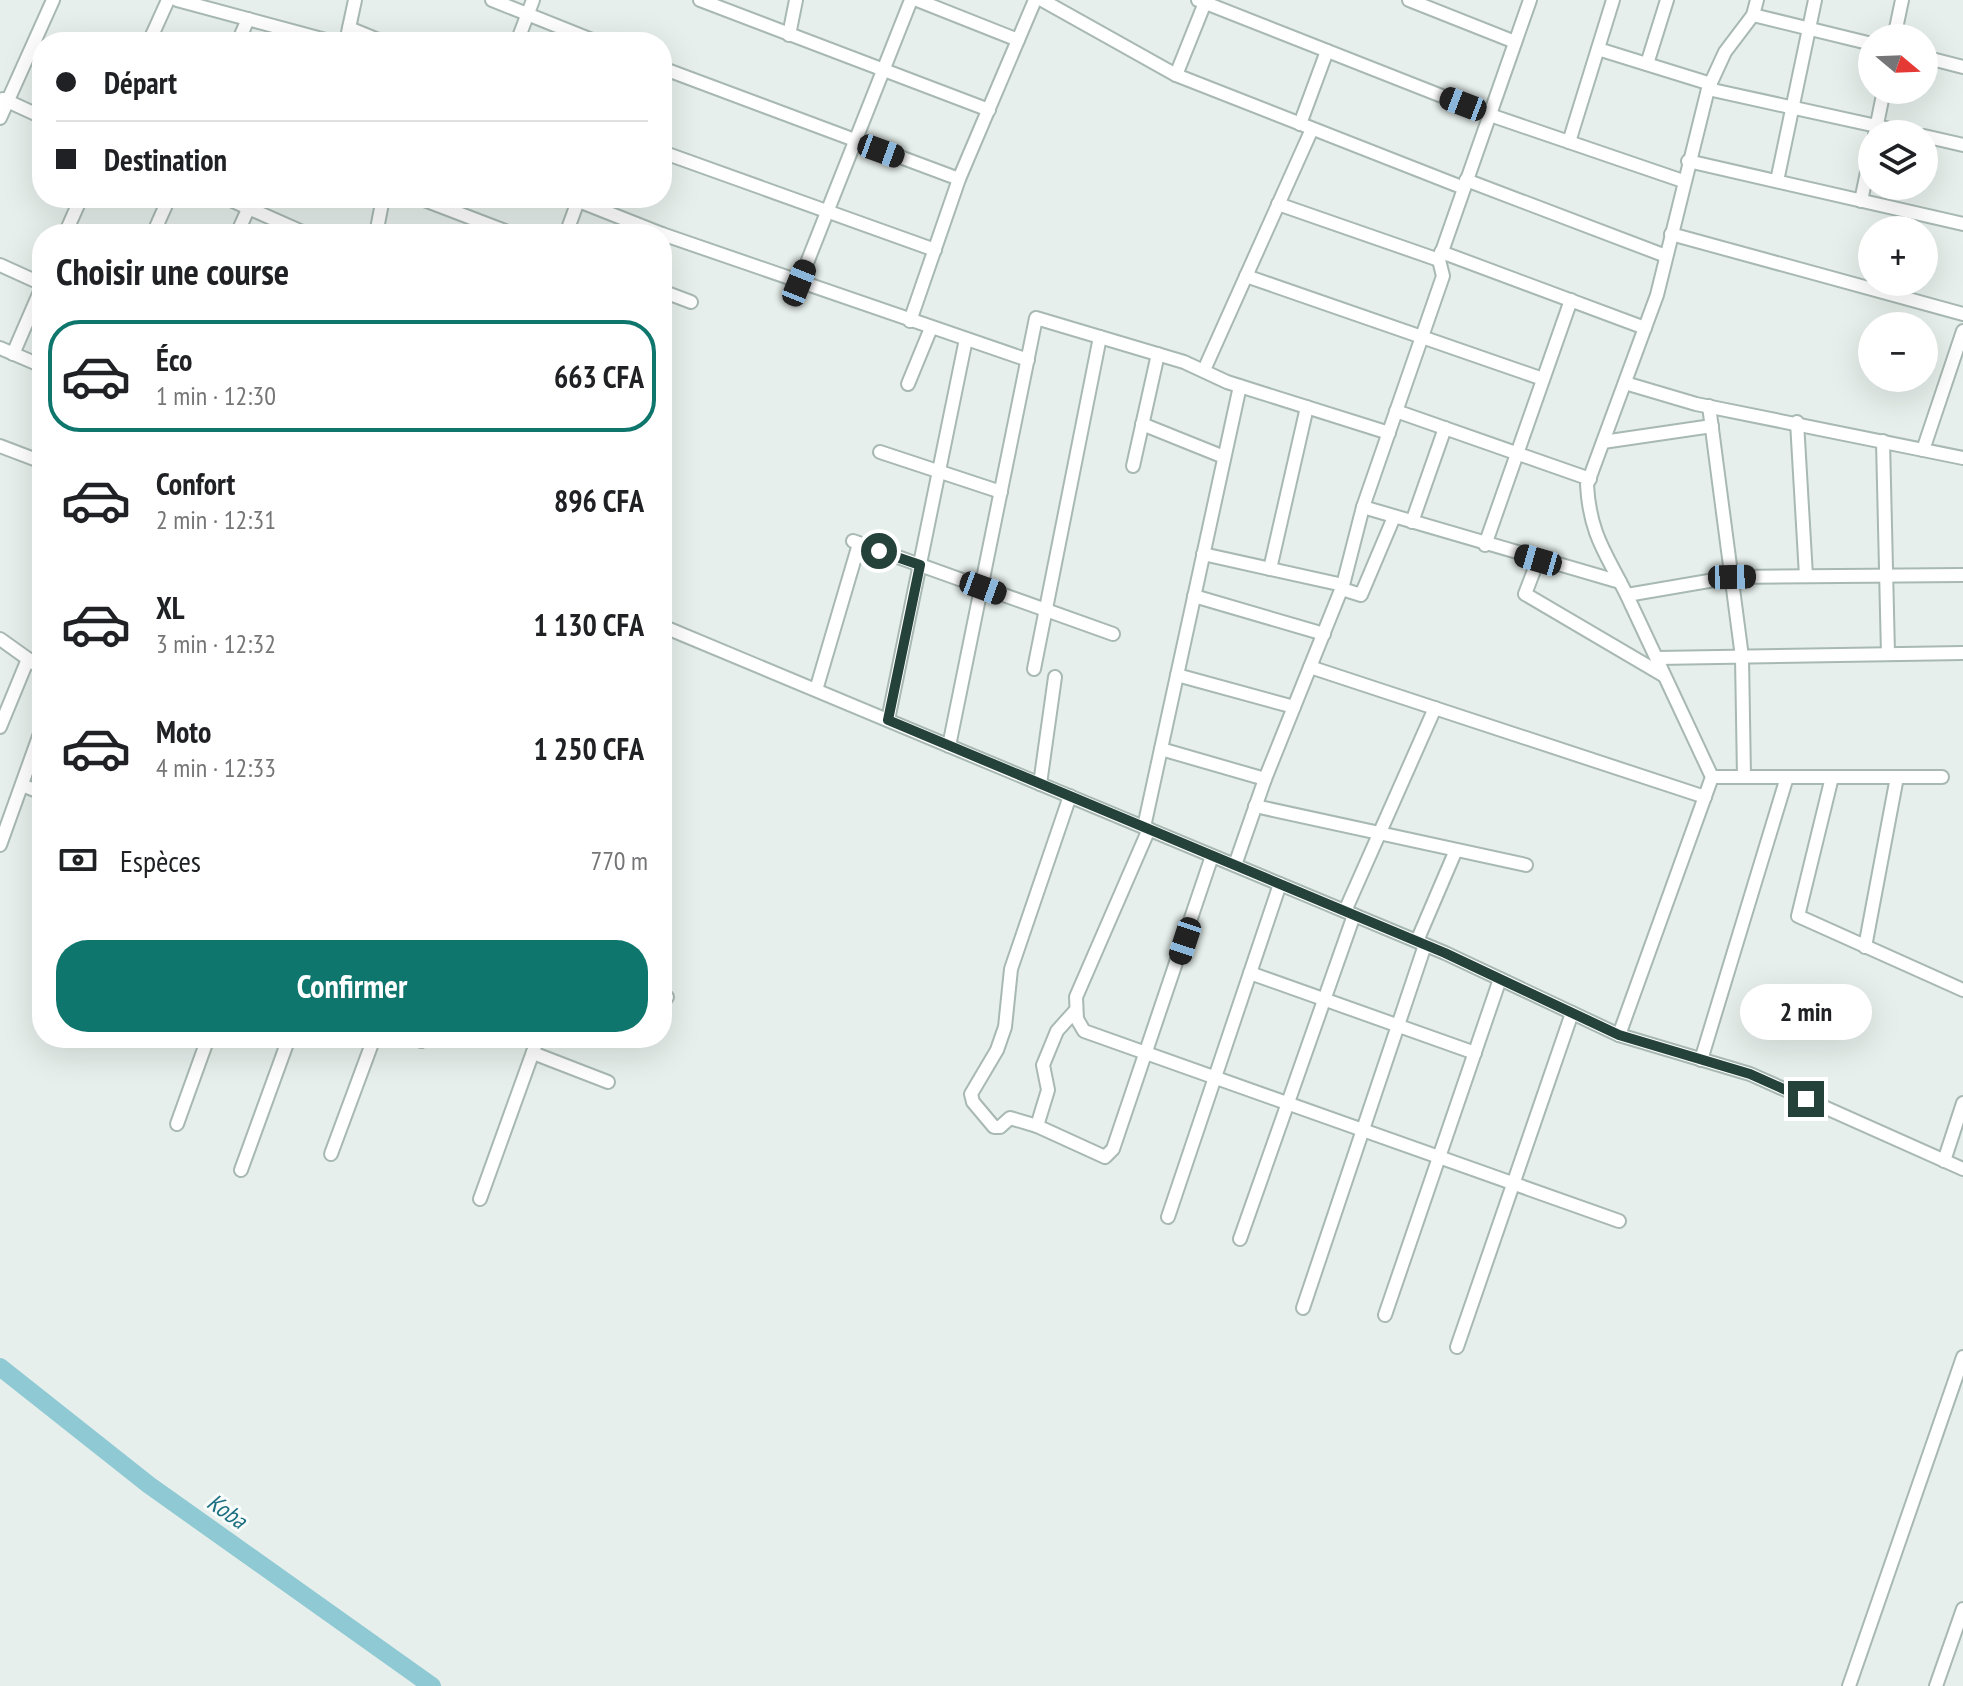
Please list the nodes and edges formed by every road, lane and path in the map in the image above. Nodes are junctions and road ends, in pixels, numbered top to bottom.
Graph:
1 (53, 0) edge
2 (168, 0) edge
3 (177, 0) edge
4 (342, 0) edge
5 (492, 0) edge
6 (533, 0) edge
7 (700, 0) edge
8 (796, 0) edge
9 (914, 0) edge
10 (1035, 0) edge
11 (1042, 0) edge
12 (1530, 0) edge
13 (1613, 0) edge
14 (1667, 0) edge
15 (1757, 0) edge
16 (1815, 0) edge
17 (1902, 0) edge
18 (1203, 1) edge
19 (1417, 2) edge
20 (354, 4) edge
21 (528, 14) junction
22 (1753, 15) junction
23 (248, 19) junction
24 (1897, 24) edge
25 (349, 28) junction
26 (1809, 28) junction
27 (42, 32) edge
28 (154, 32) edge
29 (242, 32) edge
30 (296, 32) edge
31 (348, 32) edge
32 (359, 32) edge
33 (521, 32) edge
34 (572, 32) edge
35 (789, 35) junction
36 (1018, 40) junction
37 (1858, 40) edge
38 (1515, 42) junction
39 (1598, 49) junction
40 (1327, 51) junction
41 (32, 56) edge
42 (1938, 61) edge
43 (1647, 64) junction
44 (1963, 67) edge
45 (883, 70) junction
46 (672, 72) edge
47 (1176, 75) junction
48 (1710, 86) junction
49 (4, 100) edge
50 (1793, 108) junction
51 (989, 110) junction
52 (32, 113) edge
53 (1490, 115) junction
54 (0, 118) edge
55 (1858, 125) edge
56 (1306, 126) junction
57 (1938, 139) edge
58 (855, 141) junction
59 (1569, 142) junction
60 (1963, 145) edge
61 (672, 156) edge
62 (1688, 161) junction
63 (959, 179) junction
64 (1683, 181) junction
65 (1777, 181) junction
66 (1465, 184) junction
67 (1861, 201) joint
68 (1278, 204) junction
69 (259, 208) edge
70 (445, 208) edge
71 (595, 208) edge
72 (827, 212) junction
73 (289, 224) edge
74 (487, 224) edge
75 (636, 224) edge
76 (1963, 224) edge
77 (1671, 234) junction
78 (672, 238) edge
79 (935, 250) junction
80 (1440, 256) junction
81 (1666, 256) junction
82 (0, 265) edge
83 (1246, 276) junction
84 (32, 281) edge
85 (799, 283) junction
86 (672, 295) edge
87 (1571, 300) junction
88 (691, 302) dead end
89 (32, 309) edge
90 (1963, 314) edge
91 (910, 321) junction
92 (931, 328) junction
93 (1645, 328) junction
94 (1963, 331) edge
95 (1100, 337) junction
96 (1422, 337) junction
97 (966, 339) junction
98 (0, 348) edge
99 (13, 354) junction
100 (1158, 354) junction
101 (1028, 360) junction
102 (32, 362) edge
103 (1204, 370) junction
104 (1543, 379) junction
105 (1625, 383) junction
106 (908, 384) dead end
107 (1240, 386) junction
108 (1709, 406) junction
109 (1307, 407) junction
110 (1396, 411) junction
111 (1797, 422) junction
112 (1142, 424) junction
113 (1712, 426) junction
114 (1445, 428) junction
115 (1389, 433) junction
116 (1883, 441) junction
117 (1603, 442) junction
118 (0, 446) edge
119 (1923, 450) junction
120 (880, 452) dead end
121 (1517, 453) junction
122 (1224, 457) junction
123 (32, 458) edge
124 (1963, 458) edge
125 (1133, 466) dead end
126 (939, 472) junction
127 (1590, 479) junction
128 (1001, 492) junction
129 (1363, 507) junction
130 (1394, 517) junction
131 (1412, 522) junction
132 (1485, 545) junction
133 (1203, 554) junction
134 (1538, 560) junction
135 (920, 565) junction
136 (1270, 569) junction
137 (1886, 575) junction
138 (1963, 575) edge
139 (1806, 576) junction
140 (1732, 577) junction
141 (1620, 582) junction
142 (1343, 587) junction
143 (983, 588) junction
144 (1627, 595) junction
145 (1194, 596) junction
146 (1046, 610) junction
147 (672, 630) edge
148 (1113, 634) dead end
149 (1324, 634) junction
150 (0, 639) edge
151 (1963, 653) edge
152 (1888, 654) junction
153 (1742, 657) junction
154 (1657, 658) junction
155 (28, 659) junction
156 (32, 662) edge
157 (1310, 667) junction
158 (1034, 669) dead end
159 (1177, 675) junction
160 (1665, 676) junction
161 (1055, 677) dead end
162 (816, 690) junction
163 (1294, 707) junction
164 (1435, 708) junction
165 (888, 720) junction
166 (0, 727) edge
167 (949, 746) junction
168 (1161, 749) junction
169 (32, 756) edge
170 (1712, 777) junction
171 (1744, 777) junction
172 (1787, 777) junction
173 (1832, 777) junction
174 (1897, 777) junction
175 (1942, 777) dead end
176 (1265, 779) junction
177 (1040, 784) junction
178 (22, 785) junction
179 (32, 789) edge
180 (1070, 796) junction
181 (1705, 797) junction
182 (1255, 806) junction
183 (1147, 828) junction
184 (1380, 833) junction
185 (0, 845) edge
186 (1456, 850) junction
187 (1212, 856) junction
188 (1235, 865) junction
189 (1526, 865) dead end
190 (1280, 884) junction
191 (1350, 913) junction
192 (1421, 943) junction
193 (1865, 947) junction
194 (1250, 973) junction
195 (1500, 979) junction
196 (1963, 990) edge
197 (1324, 1000) junction
198 (1075, 1011) junction
199 (1572, 1013) junction
200 (1398, 1026) junction
201 (1619, 1035) junction
202 (204, 1048) edge
203 (285, 1048) edge
204 (370, 1048) edge
205 (535, 1048) edge
206 (533, 1053) junction
207 (1475, 1053) junction
208 (1148, 1054) junction
209 (1701, 1060) junction
210 (1214, 1078) junction
211 (608, 1082) dead end
212 (1963, 1103) edge
213 (1288, 1104) junction
214 (177, 1124) dead end
215 (1037, 1126) junction
216 (1363, 1130) junction
217 (331, 1154) dead end
218 (1439, 1157) junction
219 (1944, 1161) junction
220 (1963, 1169) edge
221 (241, 1170) dead end
222 (1513, 1184) junction
223 (480, 1199) dead end
224 (1168, 1217) dead end
225 (1619, 1221) dead end
226 (1240, 1239) dead end
227 (1303, 1308) dead end
228 (1385, 1315) dead end
229 (1457, 1347) dead end
230 (1963, 1357) edge
231 (1963, 1609) edge
232 (1849, 1686) edge
233 (1936, 1686) edge

1 - 27 street
2 - 28 street
3 - 23 street
4 - 20 street
5 - 21 street
6 - 21 street
7 - 35 street
8 - 35 street
9 - 36 street
9 - 45 street
10 - 36 street
11 - 47 street
12 - 38 street
13 - 39 street
14 - 43 street
15 - 22 street
16 - 26 street
17 - 24 street
18 - 40 street
18 - 47 street
19 - 38 street
20 - 25 street
21 - 33 street
21 - 34 street
22 - 26 street
22 - 48 street
23 - 29 street
23 - 30 street
25 - 31 street
25 - 32 street
26 - 37 street
26 - 50 street
35 - 45 street
36 - 51 street
38 - 53 street
39 - 43 street
39 - 59 street
40 - 53 street
40 - 56 street
41 - 49 street
42 - 44 street
43 - 48 street
45 - 51 street
45 - 58 street
46 - 58 street
47 - 56 street
48 - 50 street
48 - 62 street
49 - 52 street
49 - 54 street
50 - 55 street
50 - 65 street
51 - 63 street
53 - 59 street
53 - 66 street
56 - 66 street
56 - 68 street
57 - 60 street
58 - 63 street
58 - 72 street
59 - 64 street
61 - 72 street
62 - 64 street
62 - 65 street
63 - 79 street
64 - 77 street
65 - 67 street
66 - 80 street
66 - 81 street
67 - 76 street
68 - 80 street
68 - 83 street
69 - 73 street
70 - 74 street
71 - 75 street
72 - 79 street
72 - 85 street
77 - 81 street
77 - 90 street
78 - 85 street
79 - 91 street
80 - 87 street
80 - 96 street
81 - 93 street
82 - 84 street
83 - 96 street
83 - 103 street
85 - 91 street
86 - 88 street
87 - 93 street
87 - 104 street
89 - 99 street
91 - 92 street
92 - 97 street
92 - 106 street
93 - 105 street
94 - 119 street
95 - 100 street
95 - 101 street
95 - 146 street
96 - 104 street
96 - 110 street
97 - 101 street
97 - 126 street
98 - 99 street
99 - 102 street
100 - 103 street
100 - 112 street
101 - 128 street
103 - 107 street
104 - 121 street
105 - 108 street
105 - 117 street
107 - 109 street
107 - 122 street
108 - 111 street
108 - 113 street
109 - 115 street
109 - 136 street
110 - 114 street
110 - 115 street
111 - 116 street
111 - 139 street
112 - 122 street
112 - 125 street
113 - 117 street
113 - 140 street
114 - 121 street
114 - 131 street
115 - 129 street
116 - 119 street
116 - 137 street
117 - 127 street
118 - 123 street
119 - 124 street
120 - 126 street
121 - 127 street
121 - 132 street
122 - 133 street
126 - 128 street
126 - 135 street
127 - 141 street
128 - 143 street
129 - 130 street
129 - 142 street
130 - 131 street
130 - 142 street
131 - 132 street
132 - 134 street
133 - 136 street
133 - 145 street
134 - 141 street
134 - 160 street
135 - 143 street
135 - 162 street
135 - 165 street
136 - 142 street
137 - 138 street
137 - 139 street
137 - 152 street
139 - 140 street
140 - 144 street
140 - 153 street
141 - 144 street
142 - 149 street
143 - 146 street
143 - 167 street
144 - 154 street
145 - 149 street
145 - 159 street
146 - 148 street
146 - 158 street
147 - 162 street
149 - 157 street
150 - 155 street
151 - 152 street
152 - 153 street
153 - 154 street
153 - 171 street
154 - 160 street
155 - 156 street
155 - 166 street
157 - 163 street
157 - 164 street
159 - 163 street
159 - 168 street
160 - 170 street
161 - 177 street
162 - 165 street
163 - 176 street
164 - 181 street
164 - 184 street
165 - 167 street
167 - 177 street
168 - 176 street
168 - 183 street
169 - 178 street
170 - 171 street
170 - 181 street
171 - 172 street
172 - 173 street
172 - 209 street
173 - 174 street
173 - 193 street
174 - 175 street
174 - 193 street
176 - 182 street
177 - 180 street
178 - 179 street
178 - 185 street
180 - 183 street
180 - 215 street
181 - 201 street
182 - 184 street
182 - 188 street
183 - 187 street
183 - 198 street
184 - 186 street
184 - 191 street
186 - 189 street
186 - 192 street
187 - 188 street
187 - 208 street
188 - 190 street
190 - 191 street
190 - 194 street
191 - 192 street
191 - 197 street
192 - 195 street
192 - 200 street
193 - 196 street
194 - 197 street
194 - 210 street
195 - 199 street
195 - 207 street
197 - 200 street
197 - 213 street
198 - 208 street
198 - 215 street
199 - 201 street
199 - 222 street
200 - 207 street
200 - 216 street
201 - 209 street
202 - 214 street
203 - 221 street
204 - 217 street
205 - 206 street
206 - 211 street
206 - 223 street
207 - 218 street
208 - 210 street
208 - 215 street
209 - 219 street
210 - 213 street
210 - 224 street
212 - 219 street
213 - 216 street
213 - 226 street
216 - 218 street
216 - 227 street
218 - 222 street
218 - 228 street
219 - 220 street
222 - 225 street
222 - 229 street
230 - 232 street
231 - 233 street

